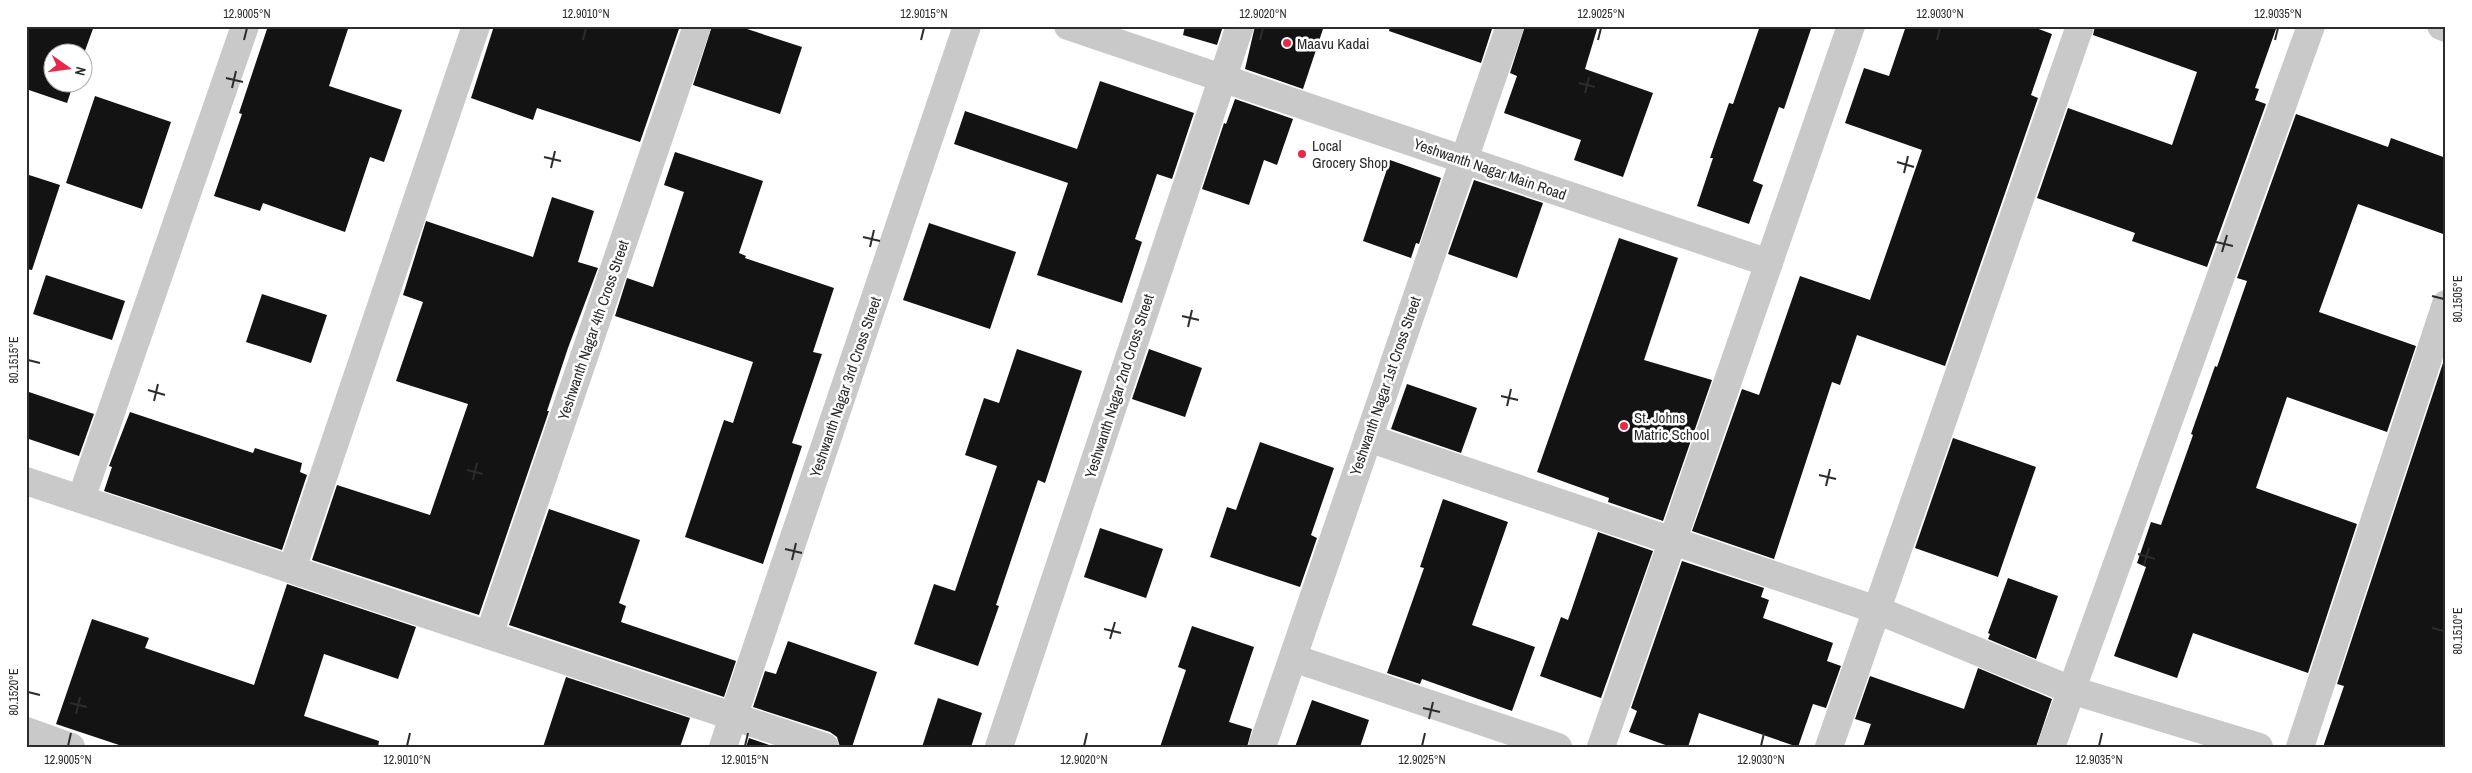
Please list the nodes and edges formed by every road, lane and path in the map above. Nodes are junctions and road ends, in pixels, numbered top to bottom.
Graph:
1 (245, 26) edge
2 (476, 26) edge
3 (697, 26) edge
4 (967, 26) edge
5 (1068, 26) edge
6 (1240, 26) edge
7 (1510, 26) edge
8 (1851, 26) edge
9 (2080, 26) edge
10 (2311, 26) edge
11 (2441, 26) edge
12 (2446, 28) edge
13 (1222, 78) junction
14 (1463, 160) junction
15 (1769, 262) junction
16 (2446, 304) edge
17 (1368, 438) junction
18 (26, 481) edge
19 (81, 499) junction
20 (1673, 540) junction
21 (292, 569) junction
22 (1877, 610) junction
23 (489, 635) junction
24 (1292, 658) junction
25 (2071, 690) junction
26 (734, 716) junction
27 (26, 731) edge
28 (71, 747) edge
29 (723, 747) edge
30 (825, 747) edge
31 (999, 747) edge
32 (1262, 747) edge
33 (1558, 747) edge
34 (1601, 747) edge
35 (1829, 747) edge
36 (2052, 747) edge
37 (2259, 747) edge
38 (2300, 747) edge

1 - 19 street
2 - 21 street
3 - 23 street, Yeshwanth Nagar 4th Cross Street
4 - 26 street, Yeshwanth Nagar 3rd Cross Street
5 - 13 street, Yeshwanth Nagar Main Road
6 - 13 street, Yeshwanth Nagar 2nd Cross Street
7 - 14 street, Yeshwanth Nagar 1st Cross Street
8 - 15 street
9 - 22 street
10 - 25 street
11 - 12 street
13 - 14 street, Yeshwanth Nagar Main Road
13 - 31 street, Yeshwanth Nagar 2nd Cross Street
14 - 15 street, Yeshwanth Nagar Main Road
14 - 17 street, Yeshwanth Nagar 1st Cross Street
15 - 20 street
16 - 38 street
17 - 20 street
17 - 24 street, Yeshwanth Nagar 1st Cross Street
18 - 19 street
19 - 21 street
20 - 22 street
20 - 34 street
21 - 23 street
22 - 25 street
22 - 35 street
23 - 26 street
24 - 32 street, Yeshwanth Nagar 1st Cross Street
24 - 33 street
25 - 36 street
25 - 37 street
26 - 29 street, Yeshwanth Nagar 3rd Cross Street
26 - 30 street
27 - 28 street

